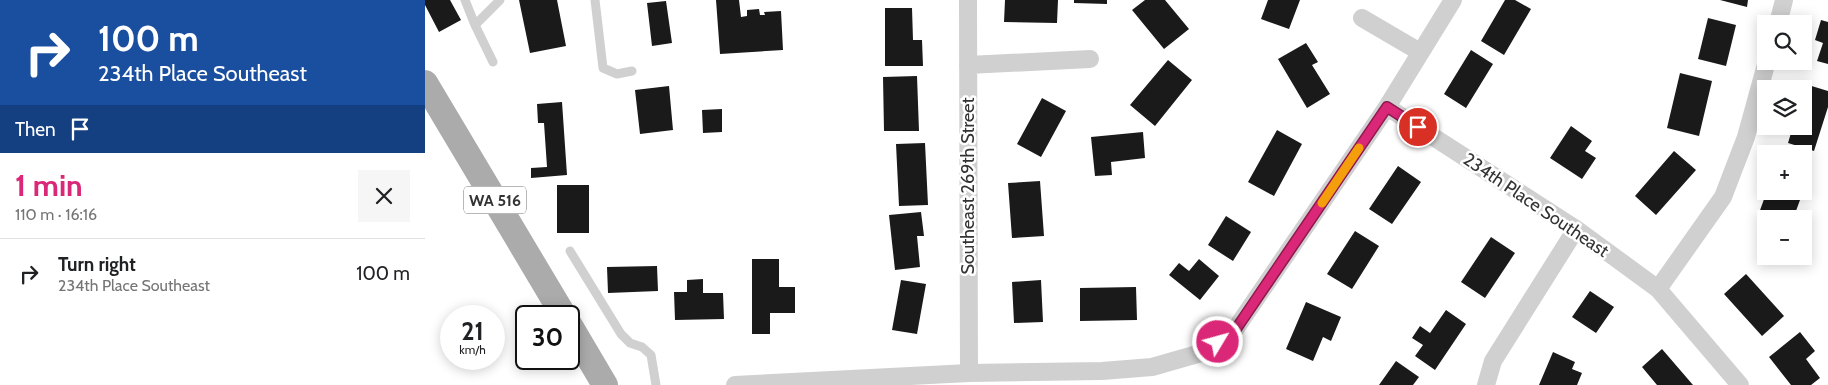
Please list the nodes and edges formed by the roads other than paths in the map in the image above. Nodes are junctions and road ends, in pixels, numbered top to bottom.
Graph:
1 (465, 0) edge
2 (499, 0) edge
3 (595, 0) edge
4 (968, 0) edge
5 (1453, 0) edge
6 (1784, 0) edge
7 (1780, 15) edge
8 (1362, 18) dead end
9 (475, 25) junction
10 (1420, 52) junction
11 (1090, 59) dead end
12 (493, 62) dead end
13 (968, 65) junction
14 (1765, 70) edge
15 (632, 72) dead end
16 (425, 83) edge
17 (1387, 107) junction
18 (1576, 229) junction
19 (570, 251) dead end
20 (1658, 289) junction
21 (557, 305) edge
22 (580, 343) edge
23 (969, 373) junction
24 (605, 385) edge
25 (656, 385) edge
26 (735, 385) edge
27 (1486, 385) edge
28 (1740, 385) edge

1 - 9 lane
2 - 9 lane
3 - 15 lane
4 - 13 street, Southeast 269th Street
5 - 10 street
6 - 7 street
8 - 10 street
9 - 12 lane
10 - 17 street
11 - 13 street
13 - 23 street, Southeast 269th Street
14 - 20 street
16 - 21 main road, WA 516
17 - 18 street, 234th Place Southeast
17 - 23 street
18 - 20 street, 234th Place Southeast
18 - 27 street
19 - 25 lane
20 - 28 street, 234th Place Southeast
22 - 24 main road
23 - 26 street

